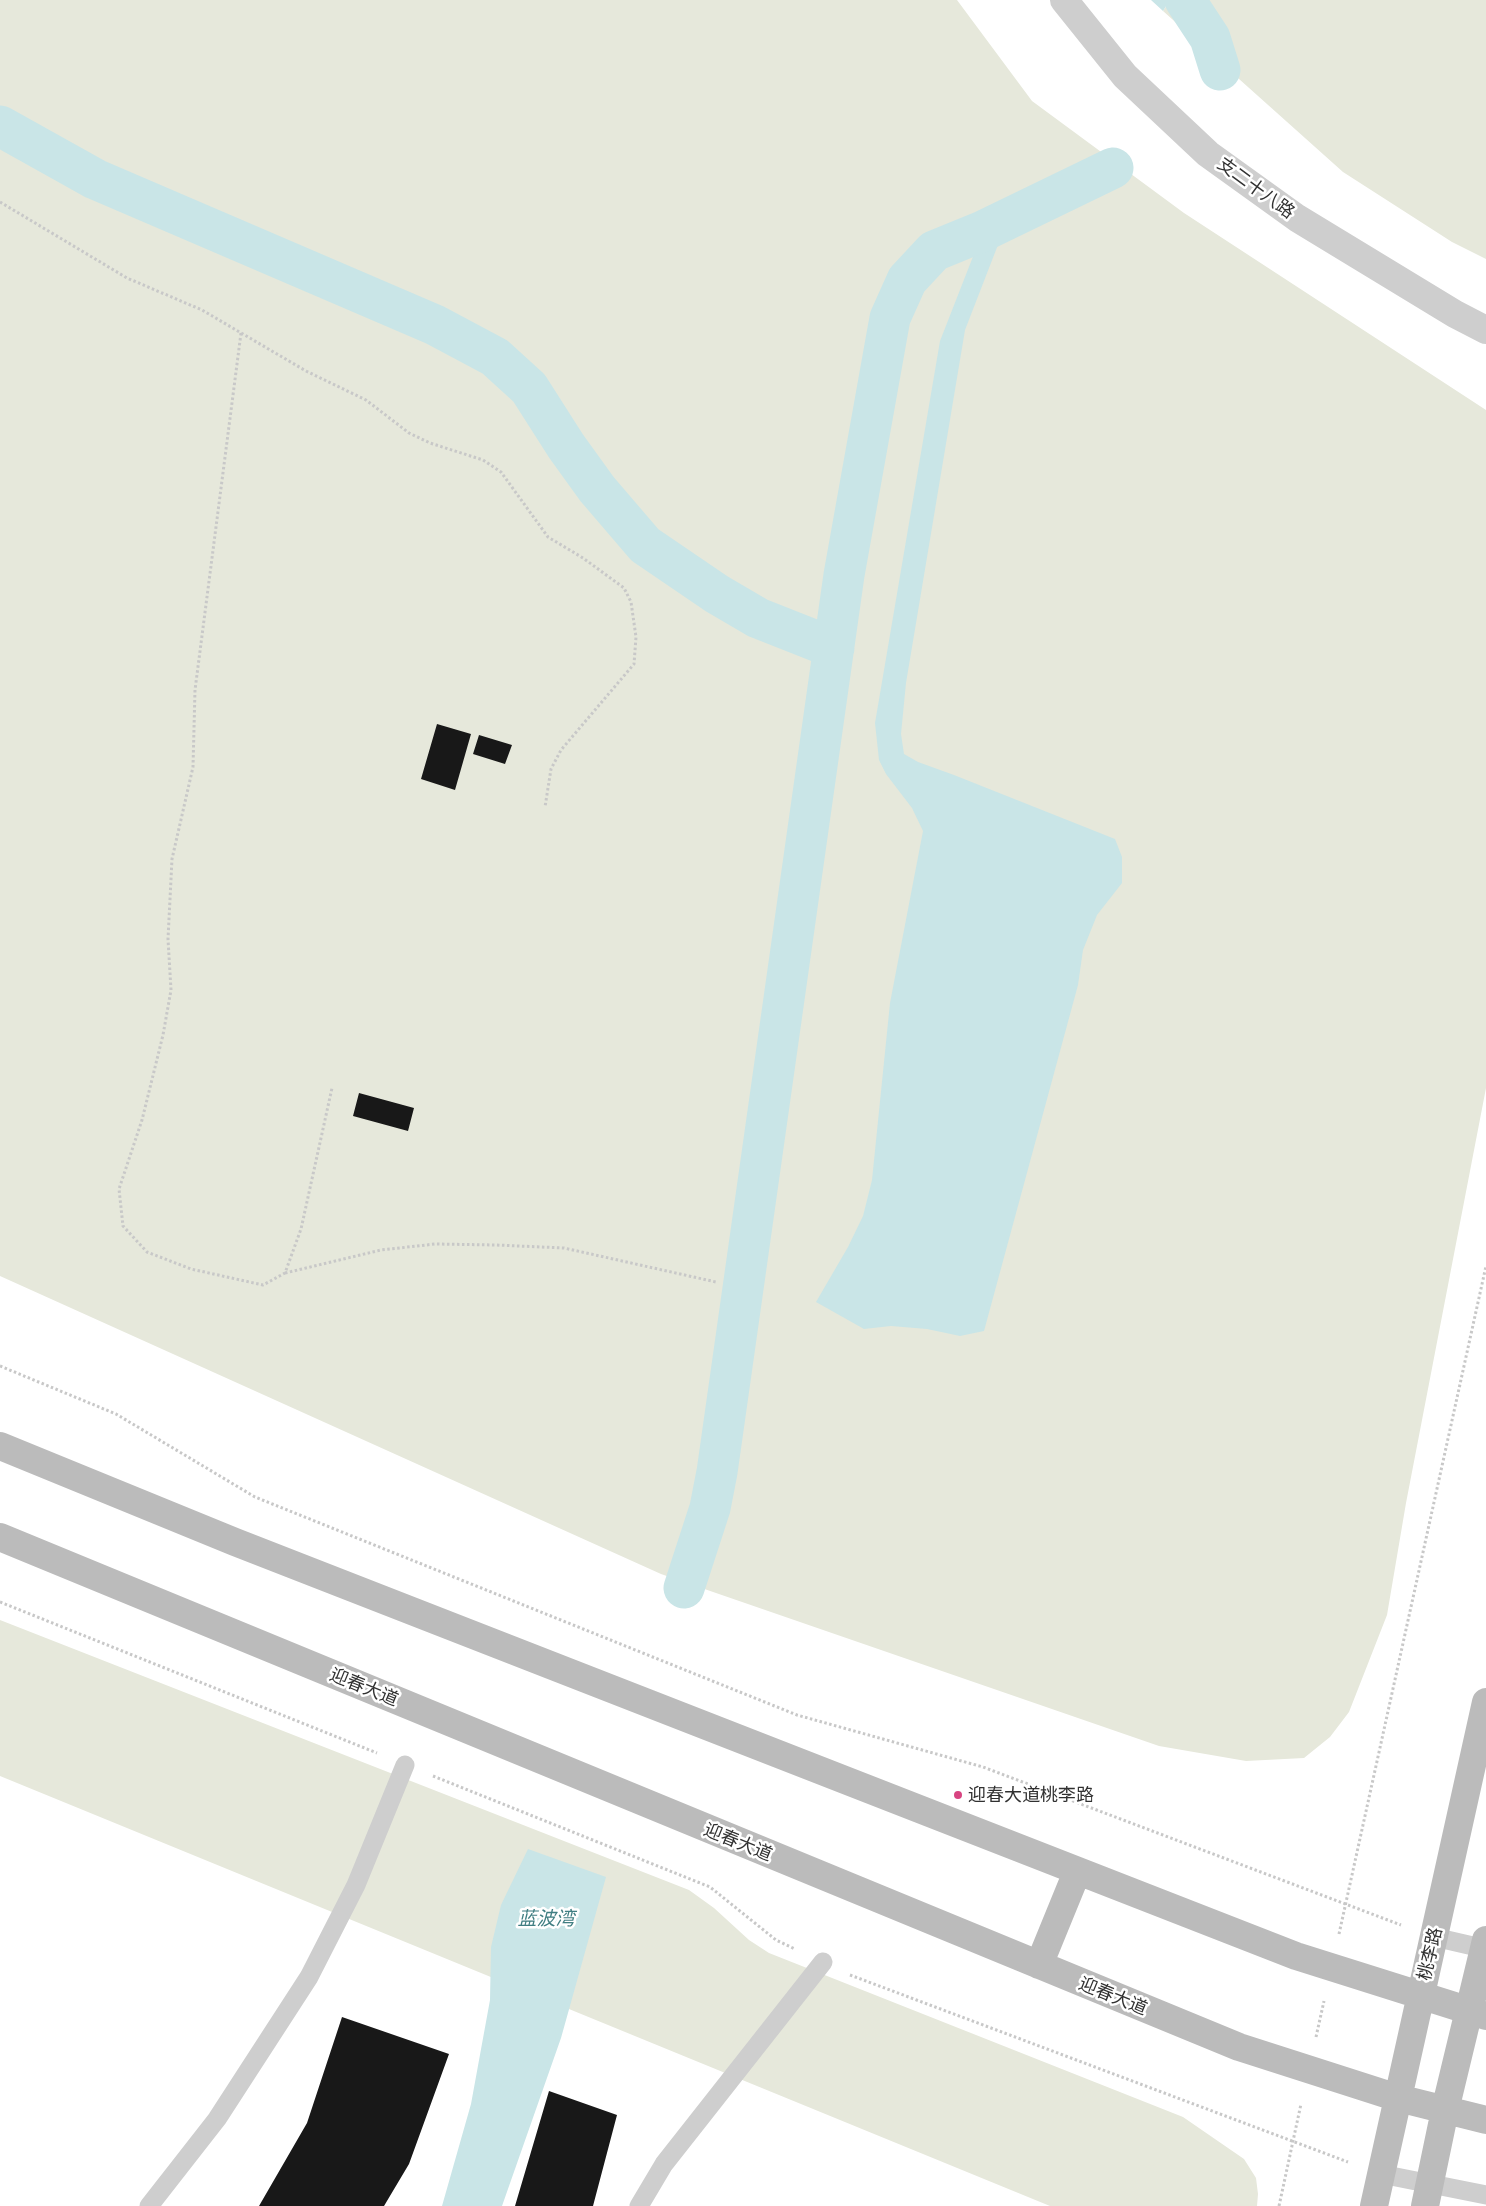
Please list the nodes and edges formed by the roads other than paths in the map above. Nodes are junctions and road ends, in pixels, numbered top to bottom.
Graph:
1 (1064, 0) edge
2 (1486, 330) edge
3 (0, 1446) edge
4 (0, 1537) edge
5 (1486, 1702) edge
6 (405, 1765) road end
7 (1077, 1872) junction
8 (1434, 1937) junction
9 (1485, 1946) edge
10 (822, 1962) road end
11 (1039, 1965) junction
12 (1420, 1996) junction
13 (1478, 2014) edge
14 (1398, 2098) junction
15 (1445, 2110) junction
16 (1486, 2120) edge
17 (1381, 2174) junction
18 (1428, 2195) edge
19 (1486, 2195) edge
20 (149, 2206) edge
21 (638, 2206) edge
22 (1374, 2206) edge

1 - 2 street, 支二十八路
3 - 7 main road
4 - 11 main road, 迎春大道
5 - 8 main road, 桃李路
6 - 20 lane
7 - 11 main road
7 - 12 main road
8 - 9 lane
8 - 12 main road, 桃李路
9 - 13 main road
10 - 21 lane
11 - 14 main road, 迎春大道
12 - 13 main road
12 - 14 main road, 桃李路
13 - 15 main road
14 - 15 main road, 迎春大道
14 - 17 main road, 桃李路
15 - 16 main road, 迎春大道
15 - 18 main road
17 - 18 lane
17 - 22 main road, 桃李路
18 - 19 lane

